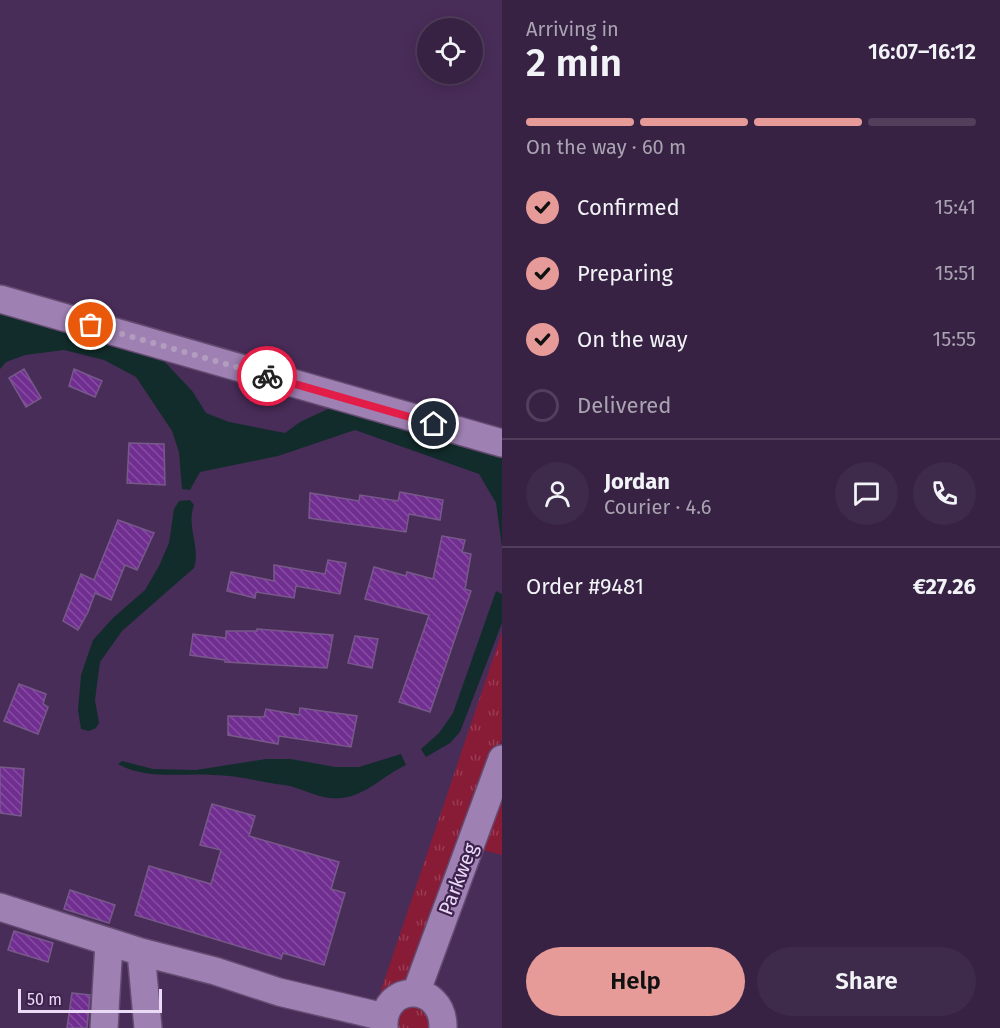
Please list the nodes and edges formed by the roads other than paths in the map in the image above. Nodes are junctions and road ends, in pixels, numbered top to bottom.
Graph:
1 (0, 299) edge
2 (502, 443) edge
3 (501, 763) edge
4 (0, 907) edge
5 (109, 943) junction
6 (141, 952) junction
7 (416, 993) junction
8 (384, 1023) edge
9 (104, 1028) edge
10 (147, 1028) edge
11 (443, 1028) edge

1 - 2 street
3 - 7 street, Parkweg
4 - 5 street
5 - 6 street
5 - 9 street
6 - 8 street
6 - 10 street
7 - 8 street
7 - 11 street

